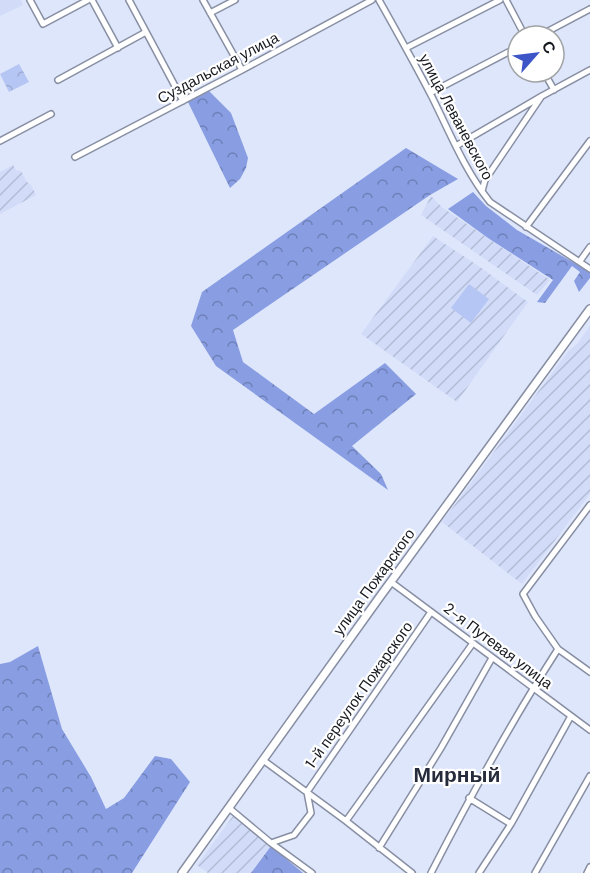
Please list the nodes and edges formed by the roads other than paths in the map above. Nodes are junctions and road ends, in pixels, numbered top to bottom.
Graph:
1 (30, 0) edge
2 (90, 0) edge
3 (129, 0) edge
4 (203, 0) edge
5 (235, 0) edge
6 (372, 0) edge
7 (379, 0) edge
8 (500, 0) edge
9 (506, 0) edge
10 (590, 9) edge
11 (210, 13) junction
12 (519, 24) edge
13 (562, 24) edge
14 (146, 32) junction
15 (118, 48) junction
16 (406, 48) junction
17 (506, 53) edge
18 (242, 70) junction
19 (590, 70) edge
20 (58, 80) dead end
21 (551, 84) edge
22 (554, 90) junction
23 (430, 93) junction
24 (542, 96) junction
25 (183, 101) junction
26 (51, 114) dead end
27 (0, 141) edge
28 (590, 141) edge
29 (456, 146) junction
30 (75, 157) dead end
31 (482, 191) junction
32 (526, 227) junction
33 (590, 247) edge
34 (580, 261) junction
35 (590, 268) edge
36 (590, 309) edge
37 (590, 505) edge
38 (391, 582) junction
39 (431, 612) junction
40 (473, 643) junction
41 (558, 649) junction
42 (492, 658) junction
43 (590, 672) edge
44 (533, 687) junction
45 (571, 716) junction
46 (590, 730) edge
47 (263, 760) junction
48 (590, 776) edge
49 (307, 792) junction
50 (469, 798) junction
51 (229, 808) junction
52 (346, 821) junction
53 (511, 824) junction
54 (271, 843) junction
55 (379, 848) junction
56 (590, 867) edge
57 (183, 873) edge
58 (312, 873) edge
59 (412, 873) edge
60 (431, 873) edge
61 (479, 873) edge
62 (535, 873) edge
63 (586, 873) edge

1 - 2 street
2 - 15 street
3 - 14 street
4 - 11 street
5 - 11 street
6 - 18 street, Суздальская улица
7 - 16 street, улица Леваневского
8 - 16 street
9 - 12 street
10 - 13 street
11 - 18 street
14 - 15 street
14 - 25 street
15 - 20 street
16 - 23 street, улица Леваневского
17 - 23 street
18 - 25 street, Суздальская улица
19 - 22 street
21 - 22 street
22 - 24 street
23 - 29 street, улица Леваневского
24 - 29 street
24 - 31 street
25 - 30 street, Суздальская улица
26 - 27 street
28 - 32 street
29 - 31 street, улица Леваневского
31 - 32 street, улица Леваневского
32 - 34 street, улица Леваневского
33 - 34 street
34 - 35 street, улица Леваневского
36 - 38 street, улица Пожарского
37 - 41 street
38 - 39 street, 2-я Путевая улица
38 - 47 street, улица Пожарского
39 - 40 street, 2-я Путевая улица
39 - 49 street, 1-й переулок Пожарского
40 - 42 street, 2-я Путевая улица
40 - 52 street
41 - 43 street
41 - 44 street
42 - 44 street, 2-я Путевая улица
42 - 55 street
44 - 45 street, 2-я Путевая улица
44 - 50 street
45 - 46 street, 2-я Путевая улица
45 - 53 street
47 - 49 street
47 - 51 street, улица Пожарского
48 - 62 street
49 - 52 street
49 - 54 street
50 - 53 street
50 - 60 street
51 - 54 street
51 - 57 street, улица Пожарского
52 - 55 street
53 - 61 street
54 - 58 street
55 - 59 street
56 - 63 street

